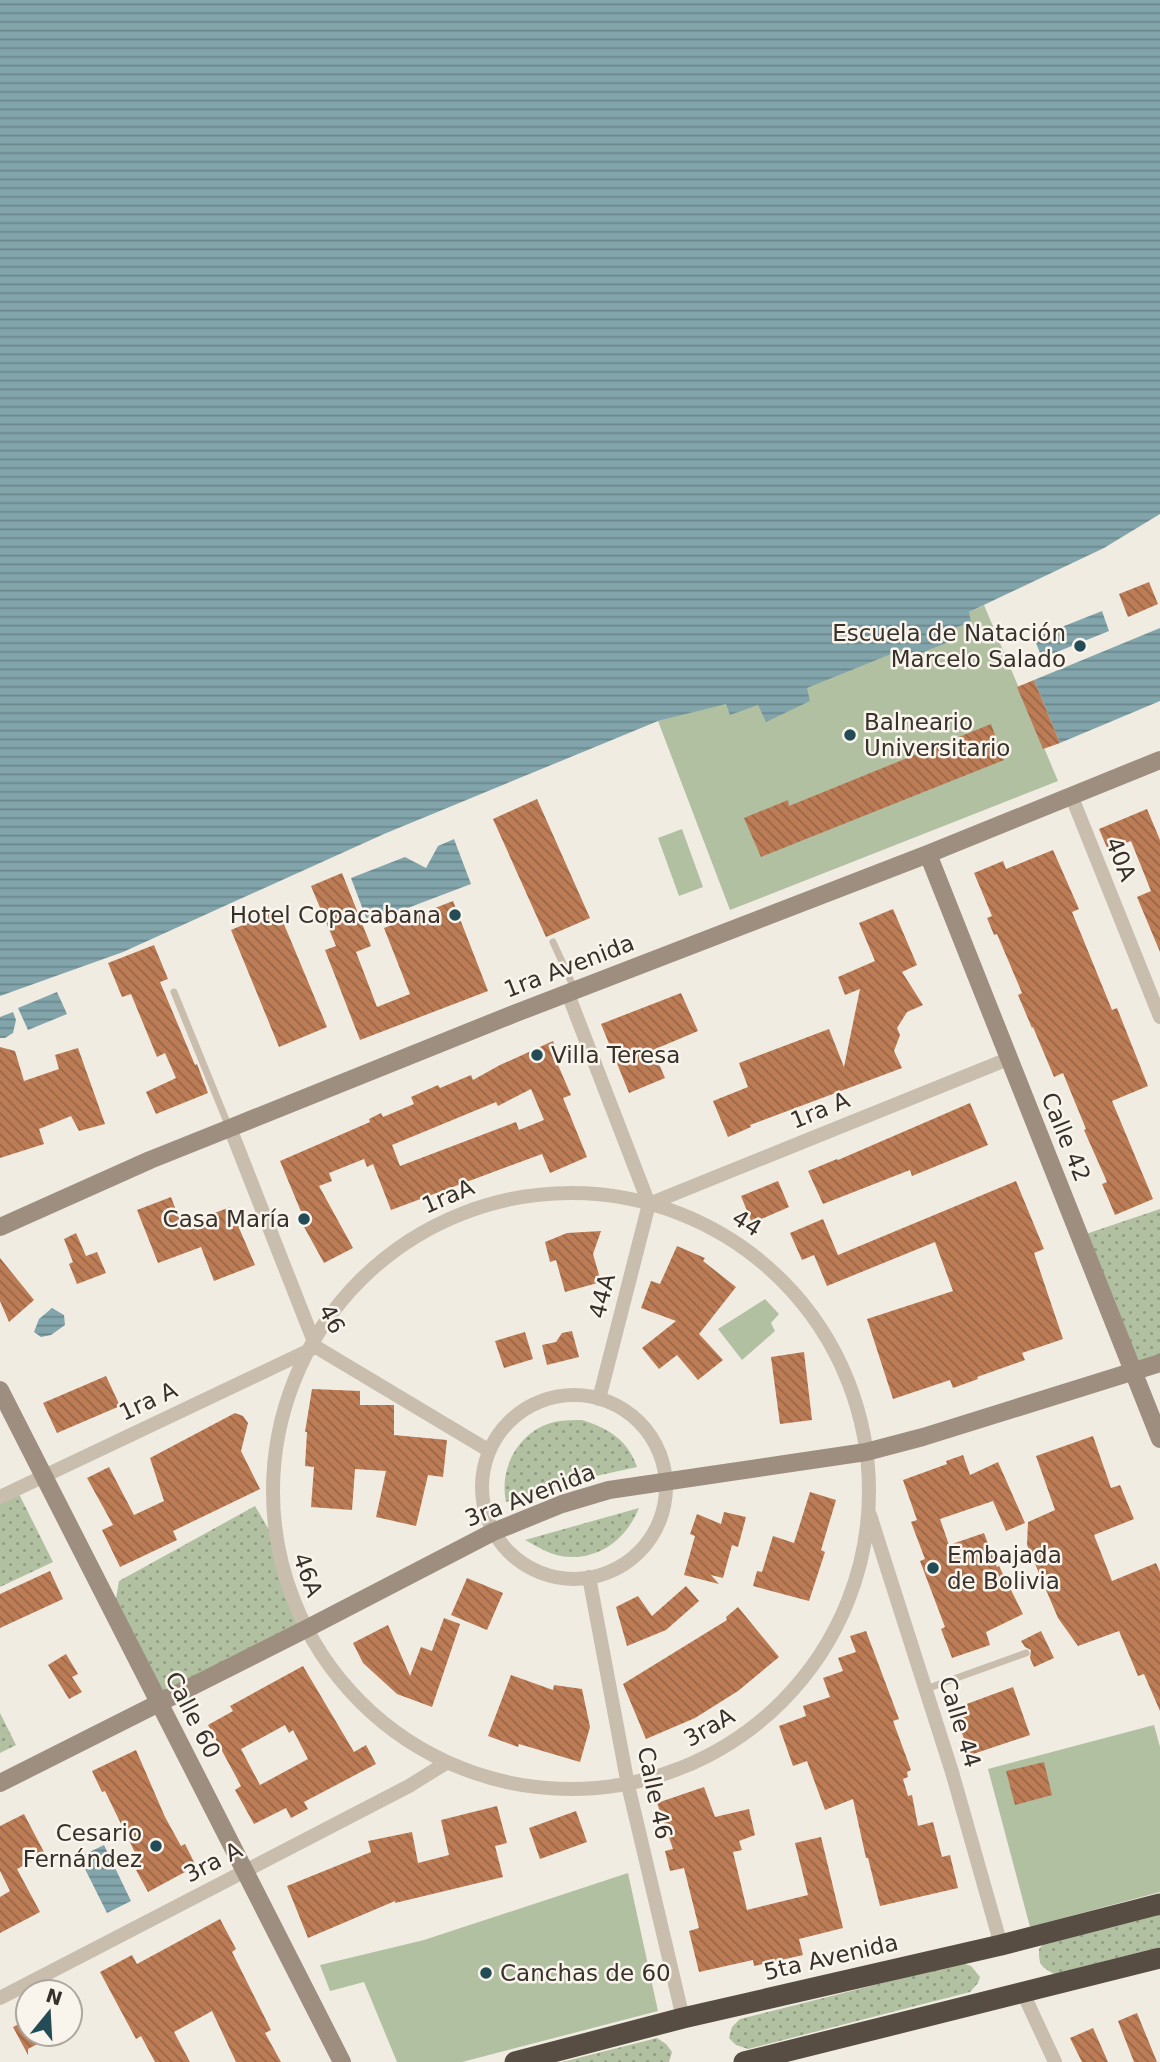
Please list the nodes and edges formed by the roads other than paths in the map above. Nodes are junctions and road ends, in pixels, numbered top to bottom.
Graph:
1 (1160, 760) edge
2 (1071, 795) junction
3 (928, 853) junction
4 (553, 942) dead end
5 (174, 992) dead end
6 (572, 992) junction
7 (1160, 1017) edge
8 (1008, 1059) junction
9 (230, 1128) junction
10 (649, 1204) junction
11 (0, 1227) edge
12 (316, 1347) junction
13 (1160, 1363) edge
14 (1133, 1371) junction
15 (0, 1390) edge
16 (599, 1399) junction
17 (1160, 1439) edge
18 (488, 1450) junction
19 (866, 1452) junction
20 (44, 1475) junction
21 (665, 1481) junction
22 (0, 1497) edge
23 (870, 1515) junction
24 (493, 1532) junction
25 (589, 1577) junction
26 (304, 1630) junction
27 (1026, 1653) dead end
28 (926, 1689) junction
29 (159, 1701) junction
30 (446, 1763) junction
31 (0, 1783) edge
32 (628, 1785) junction
33 (245, 1871) junction
34 (1160, 1904) edge
35 (1001, 1945) junction
36 (1160, 1958) edge
37 (1023, 1993) junction
38 (0, 1998) edge
39 (683, 2018) junction
40 (342, 2062) edge
41 (515, 2062) edge
42 (744, 2062) edge
43 (1055, 2062) edge

1 - 2 street, 1ra Avenida
2 - 3 street, 1ra Avenida
2 - 7 street, 40A
3 - 6 street, 1ra Avenida
3 - 8 street, Calle 42
4 - 6 lane
5 - 9 lane
6 - 9 street, 1ra Avenida
6 - 10 street
8 - 10 street, 1ra A
8 - 14 street, Calle 42
9 - 11 street, 1ra Avenida
9 - 12 street, 46
10 - 12 street, 1raA
10 - 16 street, 44A
10 - 19 street, 44
12 - 18 street, 46
12 - 20 street, 1ra A
12 - 26 street, 46A
13 - 14 street, 3ra Avenida
14 - 17 street, Calle 42
14 - 19 street, 3ra Avenida
15 - 20 street, Calle 60
16 - 18 street
16 - 21 street
18 - 24 street
19 - 21 street, 3ra Avenida
19 - 23 street, 44
20 - 22 street, 1ra A
20 - 29 street, Calle 60
21 - 24 street, 3ra Avenida
21 - 25 street
23 - 28 street, Calle 44
23 - 32 street, 3raA
24 - 25 street
24 - 26 street, 3ra Avenida
25 - 32 street, Calle 46
26 - 29 street, 3ra Avenida
26 - 30 street, 46A
27 - 28 lane
28 - 35 street, Calle 44
29 - 31 street, 3ra Avenida
29 - 33 street, Calle 60
30 - 32 street, 3raA
30 - 33 street, 3ra A
32 - 39 street, Calle 46
33 - 38 street, 3ra A
33 - 40 street, Calle 60
34 - 35 highway, 5ta Avenida
35 - 39 highway, 5ta Avenida
36 - 37 highway
37 - 42 highway
37 - 43 street
39 - 41 highway, 5ta Avenida

